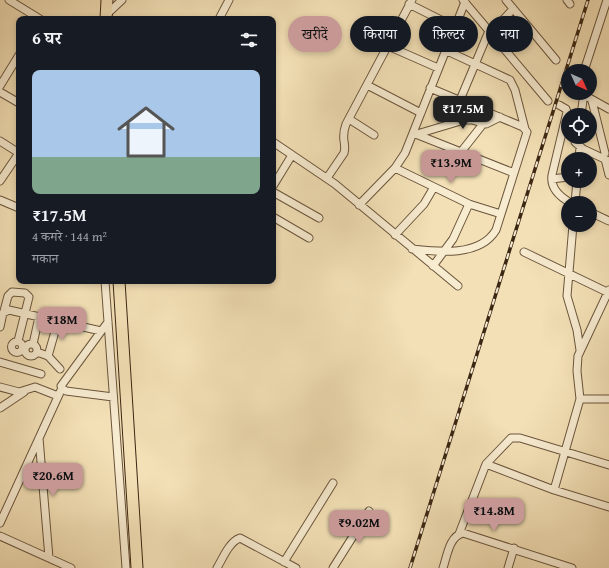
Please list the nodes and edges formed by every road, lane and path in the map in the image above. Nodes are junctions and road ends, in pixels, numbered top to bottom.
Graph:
1 (9, 0) edge
2 (107, 0) edge
3 (122, 0) edge
4 (229, 0) edge
5 (506, 0) edge
6 (607, 0) edge
7 (464, 1) edge
8 (410, 2) edge
9 (513, 9) junction
10 (35, 16) edge
11 (106, 16) edge
12 (107, 16) edge
13 (221, 16) edge
14 (403, 16) edge
15 (435, 16) edge
16 (459, 16) edge
17 (506, 16) edge
18 (486, 27) edge
19 (486, 41) edge
20 (385, 52) edge
21 (402, 52) edge
22 (444, 52) edge
23 (450, 52) edge
24 (507, 52) edge
25 (16, 60) edge
26 (556, 60) dead end
27 (476, 63) junction
28 (586, 64) edge
29 (438, 68) junction
30 (367, 85) junction
31 (0, 86) edge
32 (430, 88) junction
33 (0, 92) edge
34 (460, 100) junction
35 (16, 101) edge
36 (548, 101) dead end
37 (592, 101) joint
38 (559, 105) dead end
39 (609, 109) edge
40 (421, 113) junction
41 (500, 117) junction
42 (349, 119) junction
43 (483, 124) junction
44 (526, 129) junction
45 (415, 133) junction
46 (374, 135) dead end
47 (0, 141) edge
48 (609, 143) edge
49 (276, 144) edge
50 (577, 144) edge
51 (580, 147) junction
52 (16, 151) edge
53 (461, 152) junction
54 (580, 152) edge
55 (292, 154) junction
56 (16, 157) edge
57 (606, 157) edge
58 (395, 168) junction
59 (514, 173) junction
60 (609, 175) edge
61 (327, 178) junction
62 (561, 178) edge
63 (0, 180) edge
64 (552, 180) junction
65 (276, 181) edge
66 (434, 187) junction
67 (276, 194) edge
68 (561, 196) edge
69 (0, 200) edge
70 (469, 204) junction
71 (359, 205) junction
72 (16, 207) edge
73 (501, 214) junction
74 (597, 215) edge
75 (319, 218) dead end
76 (276, 219) edge
77 (609, 221) edge
78 (572, 232) edge
79 (395, 235) junction
80 (309, 238) dead end
81 (412, 249) junction
82 (524, 252) dead end
83 (443, 253) junction
84 (433, 266) junction
85 (567, 274) junction
86 (106, 284) edge
87 (119, 284) edge
88 (458, 286) dead end
89 (609, 292) edge
90 (4, 311) junction
91 (26, 314) junction
92 (39, 317) junction
93 (58, 321) junction
94 (108, 322) junction
95 (0, 327) edge
96 (101, 331) junction
97 (33, 344) junction
98 (580, 350) junction
99 (37, 352) junction
100 (48, 356) junction
101 (0, 362) edge
102 (12, 365) junction
103 (60, 370) dead end
104 (41, 374) dead end
105 (0, 387) edge
106 (62, 388) junction
107 (25, 390) junction
108 (58, 396) junction
109 (113, 397) junction
110 (580, 399) junction
111 (609, 399) edge
112 (0, 408) edge
113 (39, 437) junction
114 (565, 451) junction
115 (486, 464) junction
116 (609, 465) edge
117 (332, 483) dead end
118 (554, 490) junction
119 (609, 507) edge
120 (369, 511) dead end
121 (0, 523) edge
122 (459, 534) junction
123 (0, 536) edge
124 (514, 548) junction
125 (49, 558) junction
126 (284, 562) junction
127 (71, 568) edge
128 (126, 568) edge
129 (137, 568) edge
130 (217, 568) edge
131 (296, 568) edge
132 (333, 568) edge
133 (443, 568) edge
134 (508, 568) edge
135 (572, 568) edge

1 - 10 street
2 - 11 main road
3 - 12 street
4 - 13 street
5 - 9 street
6 - 28 street
7 - 16 street
7 - 18 street
8 - 14 street
8 - 15 street
9 - 17 street
9 - 26 street
19 - 27 street
20 - 30 street
21 - 29 street
22 - 29 street
23 - 27 street
24 - 36 street
25 - 31 street
27 - 34 street
27 - 44 street
29 - 32 street
30 - 40 street
30 - 42 street
32 - 34 street
32 - 40 street
33 - 35 street
34 - 41 street
37 - 39 street
37 - 57 street
38 - 64 street
40 - 45 street
41 - 43 street
41 - 44 street
42 - 46 street
42 - 61 street
43 - 45 street
43 - 53 street
44 - 59 street
45 - 53 street
45 - 58 street
47 - 52 street
48 - 57 street
49 - 55 street
50 - 51 street
51 - 54 street
51 - 57 street
53 - 59 street
55 - 61 street
55 - 65 street
56 - 63 street
57 - 60 street
58 - 66 street
58 - 71 street
59 - 73 street
61 - 71 street
62 - 64 street
64 - 68 street
66 - 70 street
66 - 79 street
67 - 75 street
69 - 72 street
70 - 73 street
70 - 83 street
71 - 79 street
73 - 83 street
74 - 77 street
76 - 80 street
78 - 85 street
79 - 81 street
81 - 83 street
81 - 84 street
82 - 85 street
83 - 84 street
84 - 88 street
85 - 89 street
85 - 98 street
86 - 94 street
87 - 129 main road
89 - 98 street
90 - 91 street
90 - 91 street
90 - 95 street
91 - 92 street
91 - 102 street
92 - 93 street
92 - 97 street
93 - 96 street
93 - 100 street
94 - 96 street
94 - 109 street
96 - 106 street
97 - 99 street
97 - 99 street
98 - 110 street
99 - 100 street
100 - 103 street
101 - 102 street
102 - 104 street
105 - 107 street
106 - 108 street
106 - 109 street
107 - 108 street
107 - 112 street
108 - 113 street
109 - 128 street
110 - 111 street
110 - 114 street
113 - 121 street
113 - 125 street
114 - 115 street
114 - 116 street
114 - 118 street
115 - 118 street
115 - 122 street
117 - 126 street
118 - 119 street
120 - 132 street
122 - 124 street
122 - 133 street
123 - 125 street
124 - 134 street
124 - 135 street
125 - 127 street
126 - 130 street
126 - 131 street

